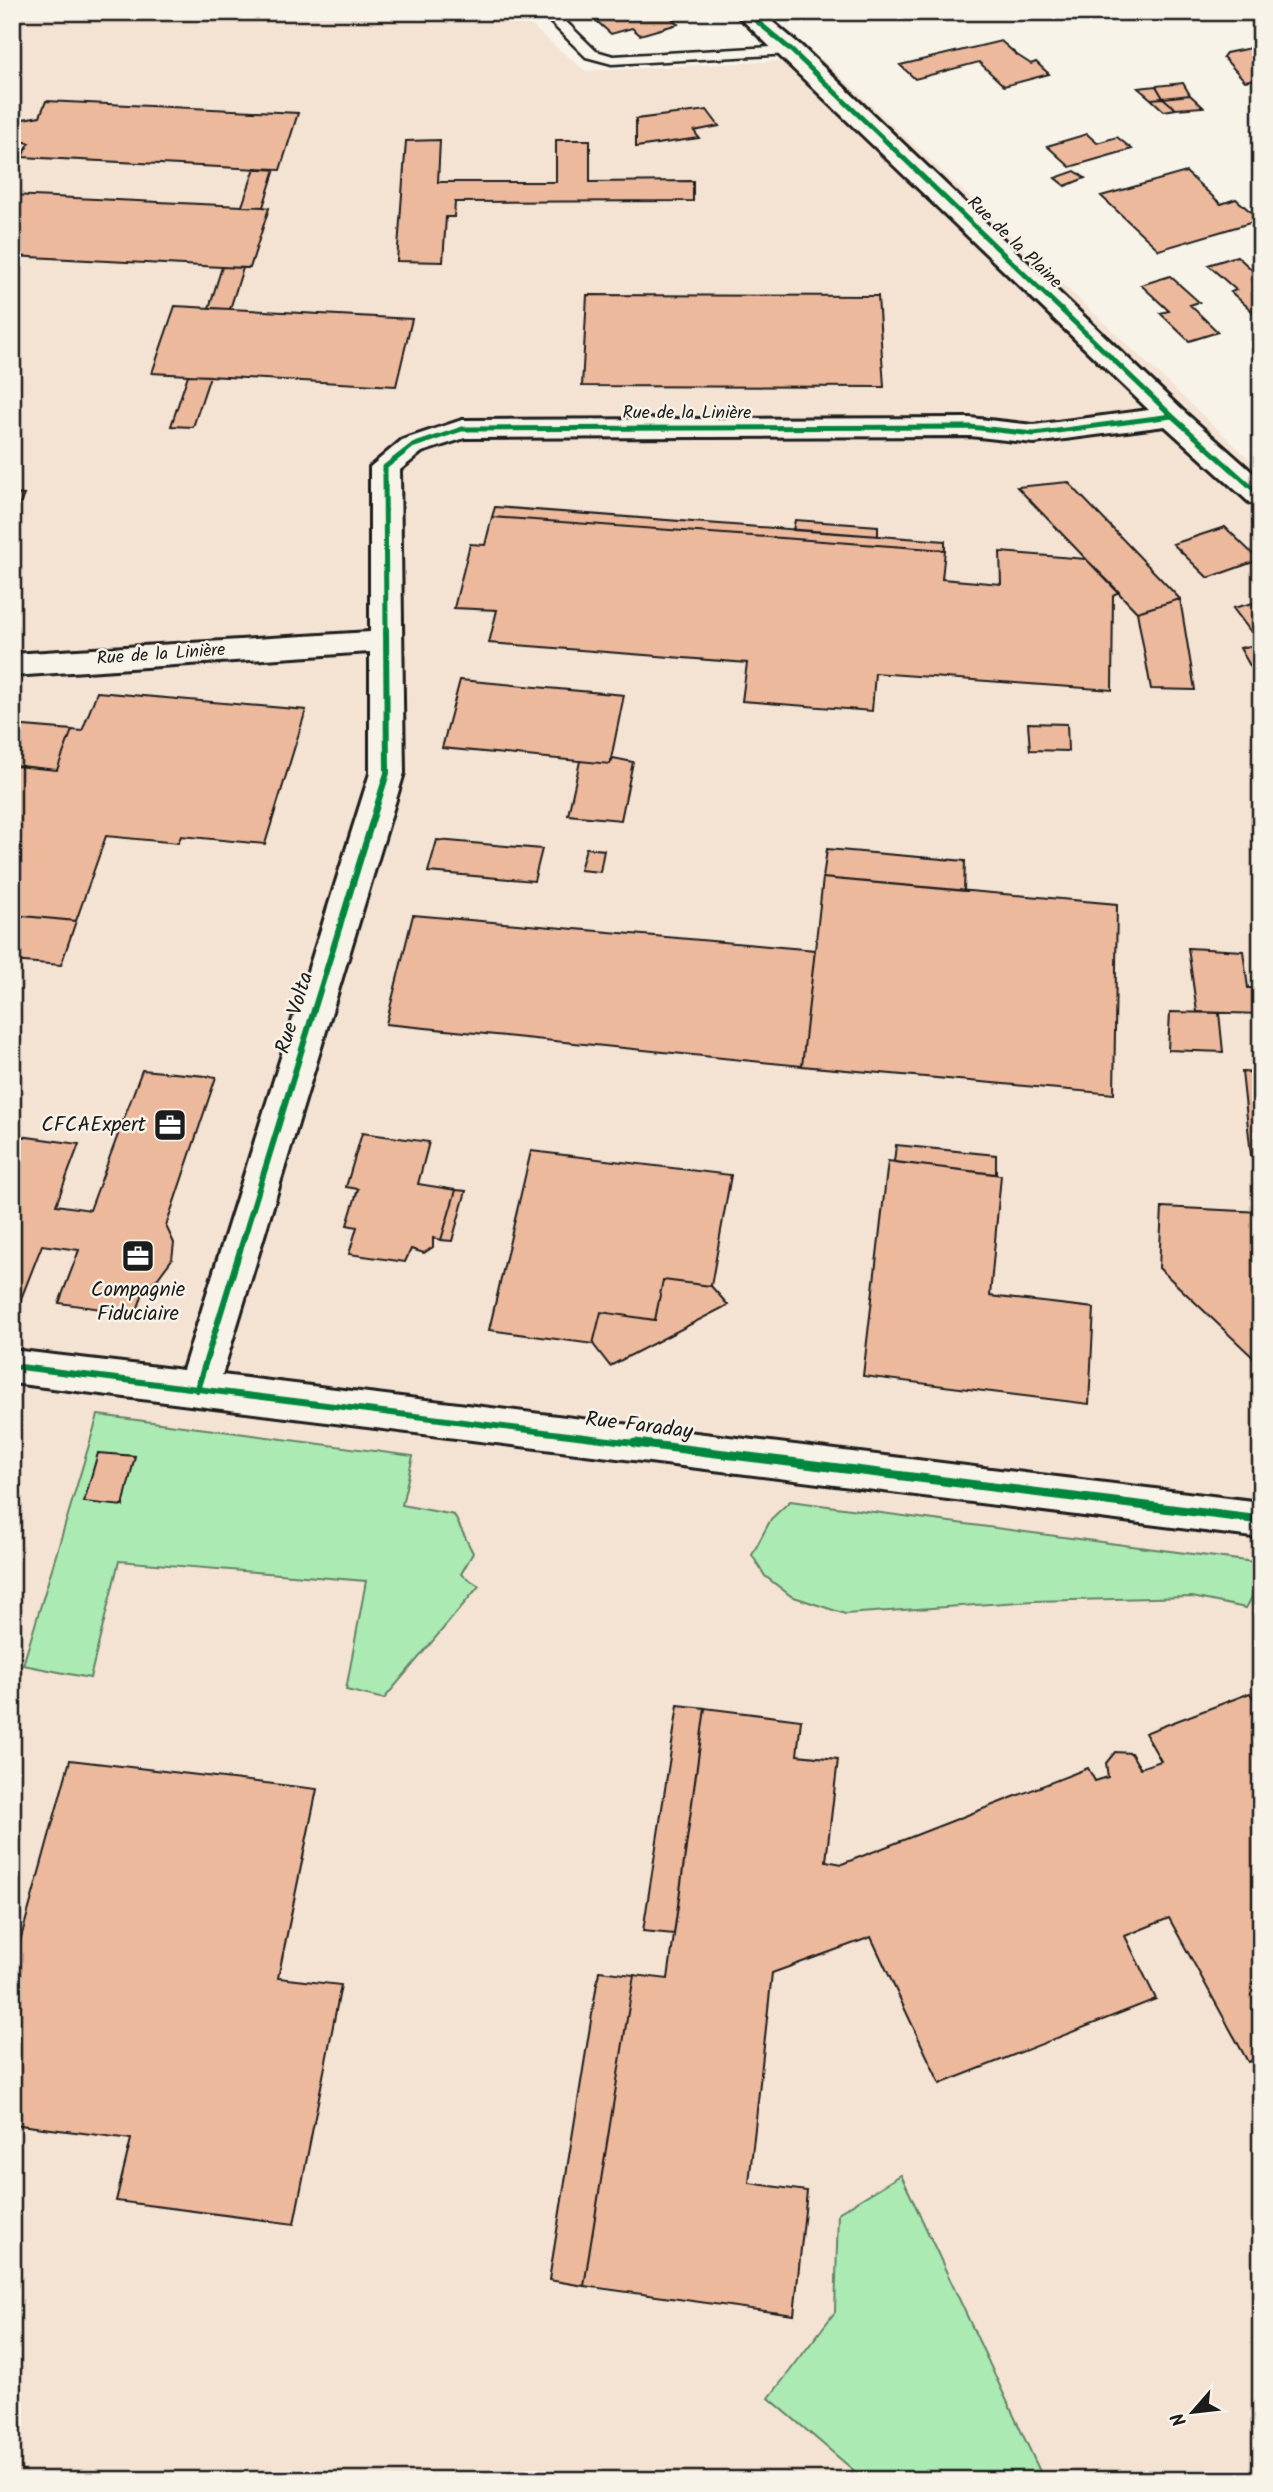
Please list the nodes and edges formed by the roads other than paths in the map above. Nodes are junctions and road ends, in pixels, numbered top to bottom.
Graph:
1 (547, 12) edge
2 (746, 12) edge
3 (791, 50) junction
4 (1172, 416) junction
5 (1261, 496) edge
6 (386, 641) junction
7 (12, 665) edge
8 (12, 1366) edge
9 (197, 1390) junction
10 (1261, 1520) edge

1 - 3 lane
2 - 3 street, Rue de la Plaine
3 - 4 street, Rue de la Plaine
4 - 5 street, Rue de la Plaine
4 - 6 street, Rue de la Linière
6 - 7 street, Rue de la Linière
6 - 9 street, Rue Volta
8 - 9 street, Rue Faraday
9 - 10 street, Rue Faraday

